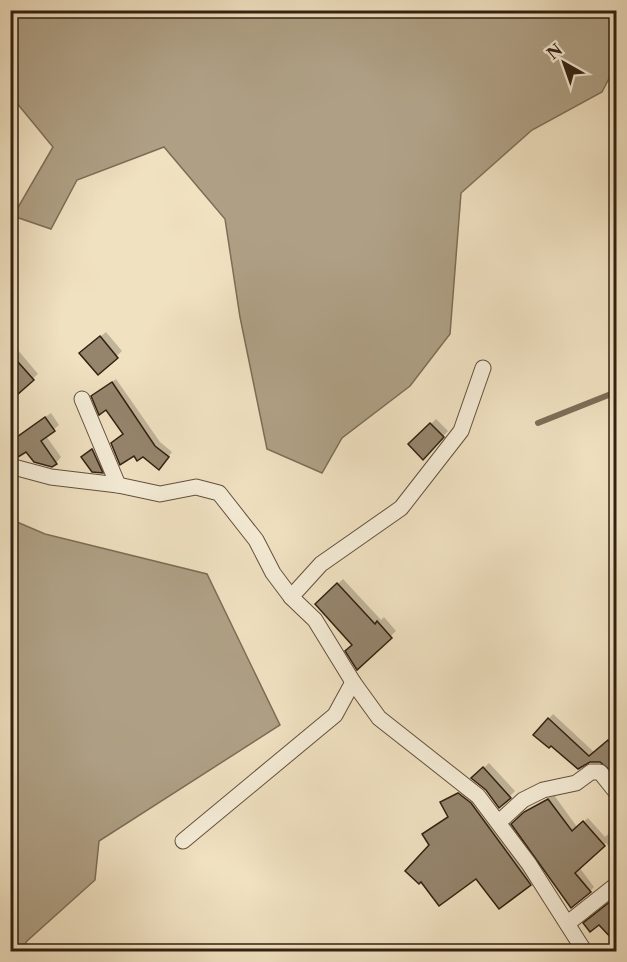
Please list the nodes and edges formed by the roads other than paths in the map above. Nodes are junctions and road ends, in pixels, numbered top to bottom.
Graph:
1 (483, 368) dead end
2 (82, 399) dead end
3 (10, 466) edge
4 (118, 485) junction
5 (291, 597) junction
6 (353, 682) junction
7 (616, 792) edge
8 (499, 822) junction
9 (183, 841) dead end
10 (616, 885) edge
11 (568, 923) junction
12 (585, 951) edge

1 - 5 street
2 - 4 street
3 - 4 street
4 - 5 street
5 - 6 street
6 - 8 street
6 - 9 street
7 - 8 street
8 - 11 street
10 - 11 street
11 - 12 street

